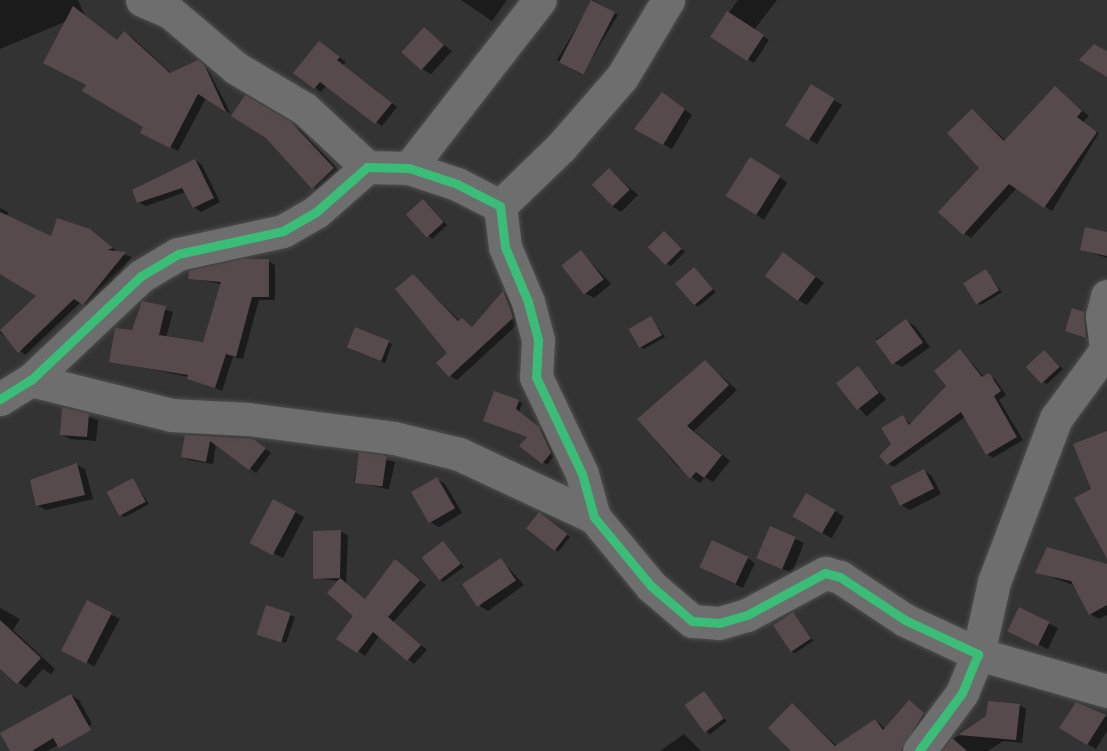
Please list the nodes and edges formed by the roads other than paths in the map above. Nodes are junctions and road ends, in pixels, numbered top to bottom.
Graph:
1 (540, 0) edge
2 (668, 0) edge
3 (162, 4) edge
4 (367, 167) junction
5 (409, 168) junction
6 (500, 206) junction
7 (1107, 297) edge
8 (1107, 350) edge
9 (31, 380) junction
10 (0, 399) edge
11 (594, 517) junction
12 (978, 654) junction
13 (1107, 691) edge
14 (919, 751) edge

1 - 5 street
2 - 6 street
3 - 4 street
4 - 5 street
4 - 9 street
5 - 6 street
6 - 11 street
7 - 8 street
8 - 12 street
9 - 10 street
9 - 11 street
11 - 12 street
12 - 13 street
12 - 14 street

